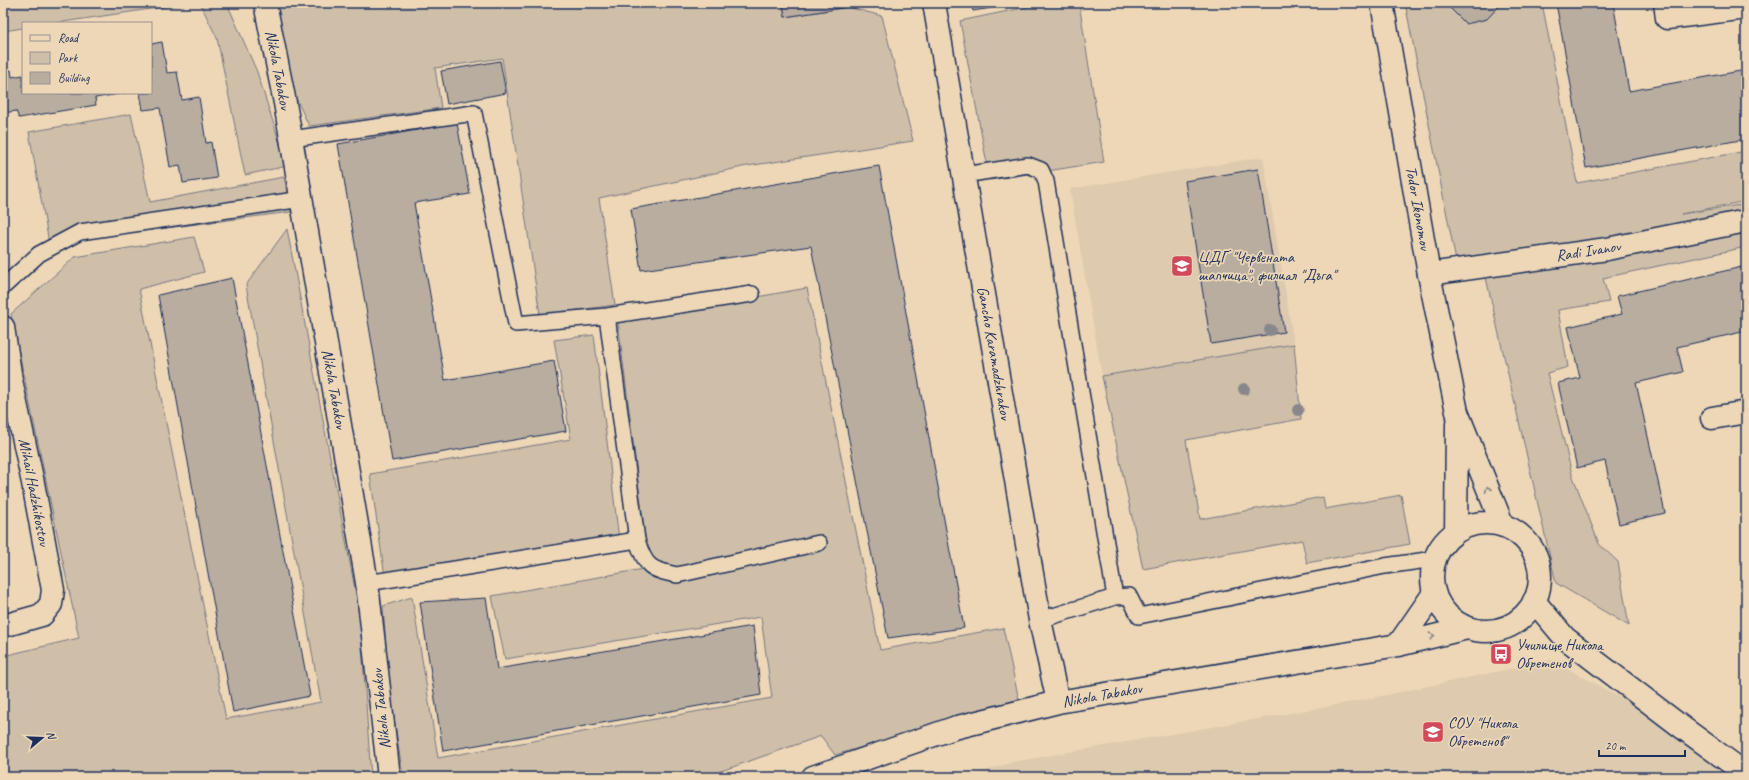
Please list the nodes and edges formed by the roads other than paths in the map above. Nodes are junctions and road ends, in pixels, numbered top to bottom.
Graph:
1 (265, 3) edge
2 (934, 3) edge
3 (1382, 3) edge
4 (1665, 3) edge
5 (1746, 8) edge
6 (291, 139) junction
7 (964, 175) junction
8 (302, 199) junction
9 (1746, 221) edge
10 (1429, 274) junction
11 (3, 287) edge
12 (752, 294) dead end
13 (608, 316) junction
14 (3, 327) edge
15 (1457, 412) junction
16 (1746, 412) edge
17 (1712, 418) dead end
18 (1503, 526) junction
19 (1456, 532) junction
20 (637, 540) junction
21 (820, 544) dead end
22 (1434, 560) junction
23 (368, 583) junction
24 (1434, 593) junction
25 (1115, 598) junction
26 (1534, 601) junction
27 (1040, 620) junction
28 (3, 626) edge
29 (1466, 628) junction
30 (1398, 645) junction
31 (1058, 702) junction
32 (1746, 774) edge
33 (389, 777) edge
34 (814, 777) edge

1 - 6 street, Nikola Tabakov
2 - 7 street, Gancho Karamadzhrakov
3 - 10 street, Todor Ikonomov
4 - 5 street
6 - 8 street, Nikola Tabakov
6 - 13 lane
7 - 25 lane
7 - 27 street, Gancho Karamadzhrakov
8 - 11 lane
8 - 23 street, Nikola Tabakov
9 - 10 street, Radi Ivanov
10 - 15 street, Todor Ikonomov
12 - 13 lane
13 - 20 lane
14 - 28 street, Mihail Hadzhikostov
18 -> 15 street
15 - 19 street
16 - 17 street
18 - 19 street
18 - 26 street
19 - 22 street
20 - 21 lane
20 - 23 lane
22 - 24 street
22 - 25 lane
23 - 33 street, Nikola Tabakov
24 - 29 street
24 - 30 street
25 - 27 lane
26 - 29 street
26 - 32 street
27 - 31 street, Gancho Karamadzhrakov
30 -> 29 street, Nikola Tabakov
30 - 31 street, Nikola Tabakov
31 - 34 street, Nikola Tabakov

